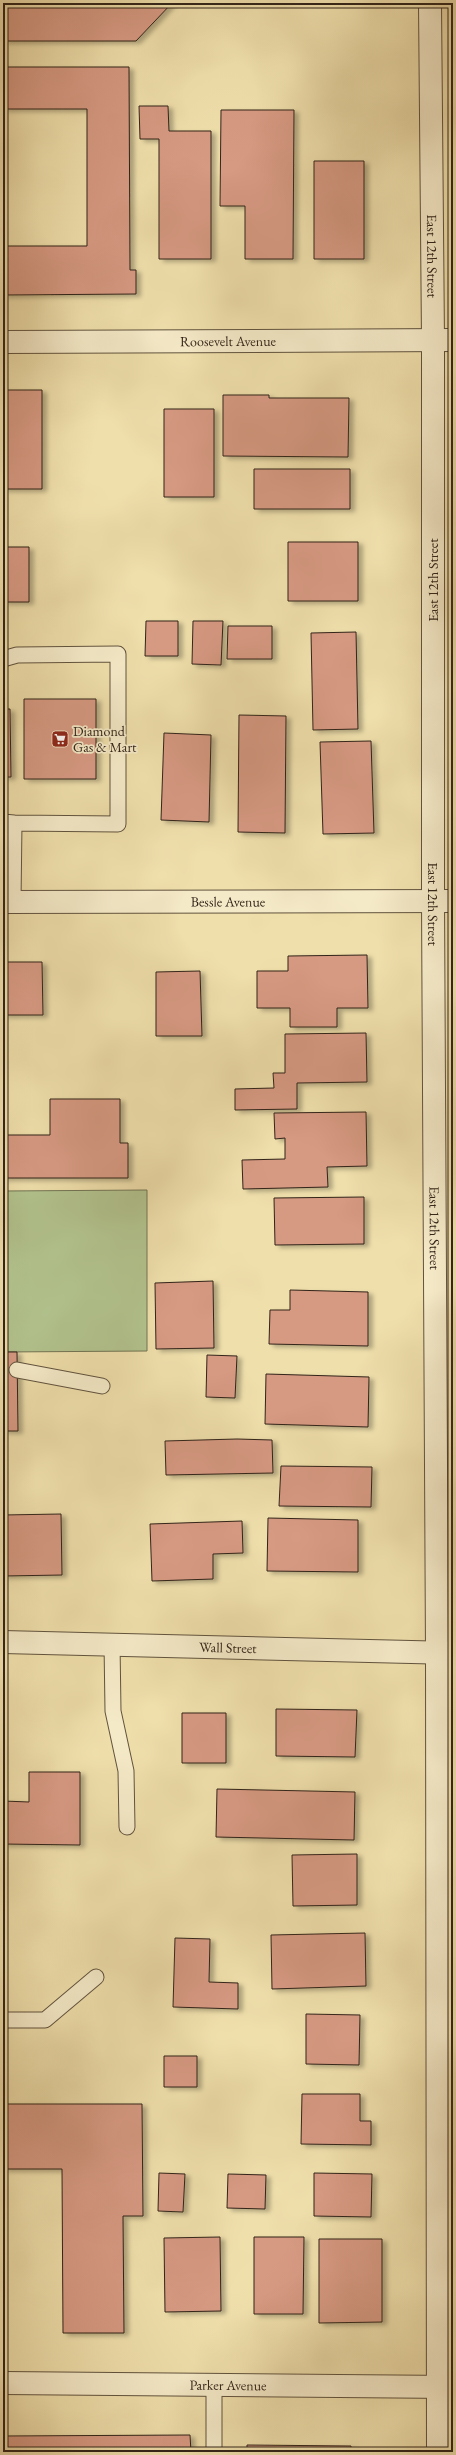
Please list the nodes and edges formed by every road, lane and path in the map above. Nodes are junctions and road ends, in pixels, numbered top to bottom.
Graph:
1 (430, 3) edge
2 (443, 340) edge
3 (3, 342) edge
4 (3, 659) edge
5 (8, 822) edge
6 (443, 901) edge
7 (8, 902) edge
8 (17, 1370) dead end
9 (102, 1386) dead end
10 (3, 1642) edge
11 (112, 1643) junction
12 (445, 1653) edge
13 (127, 1827) dead end
14 (96, 1977) dead end
15 (445, 1984) edge
16 (3, 2020) edge
17 (3, 2383) edge
18 (214, 2384) junction
19 (445, 2387) edge
20 (214, 2452) edge
21 (438, 2452) edge

1 - 2 street, East 12th Street
2 - 3 street, Roosevelt Avenue
2 - 6 street, East 12th Street
4 - 5 lane
5 - 7 lane
6 - 7 street, Bessle Avenue
6 - 12 street, East 12th Street
8 - 9 lane
10 - 11 street, Wall Street
11 - 12 street, Wall Street
11 - 13 lane
12 - 15 street, East 12th Street
14 - 16 lane
15 - 19 street, East 12th Street
17 - 18 street, Parker Avenue
18 - 19 street, Parker Avenue
18 - 20 lane
19 - 21 street, East 12th Street

